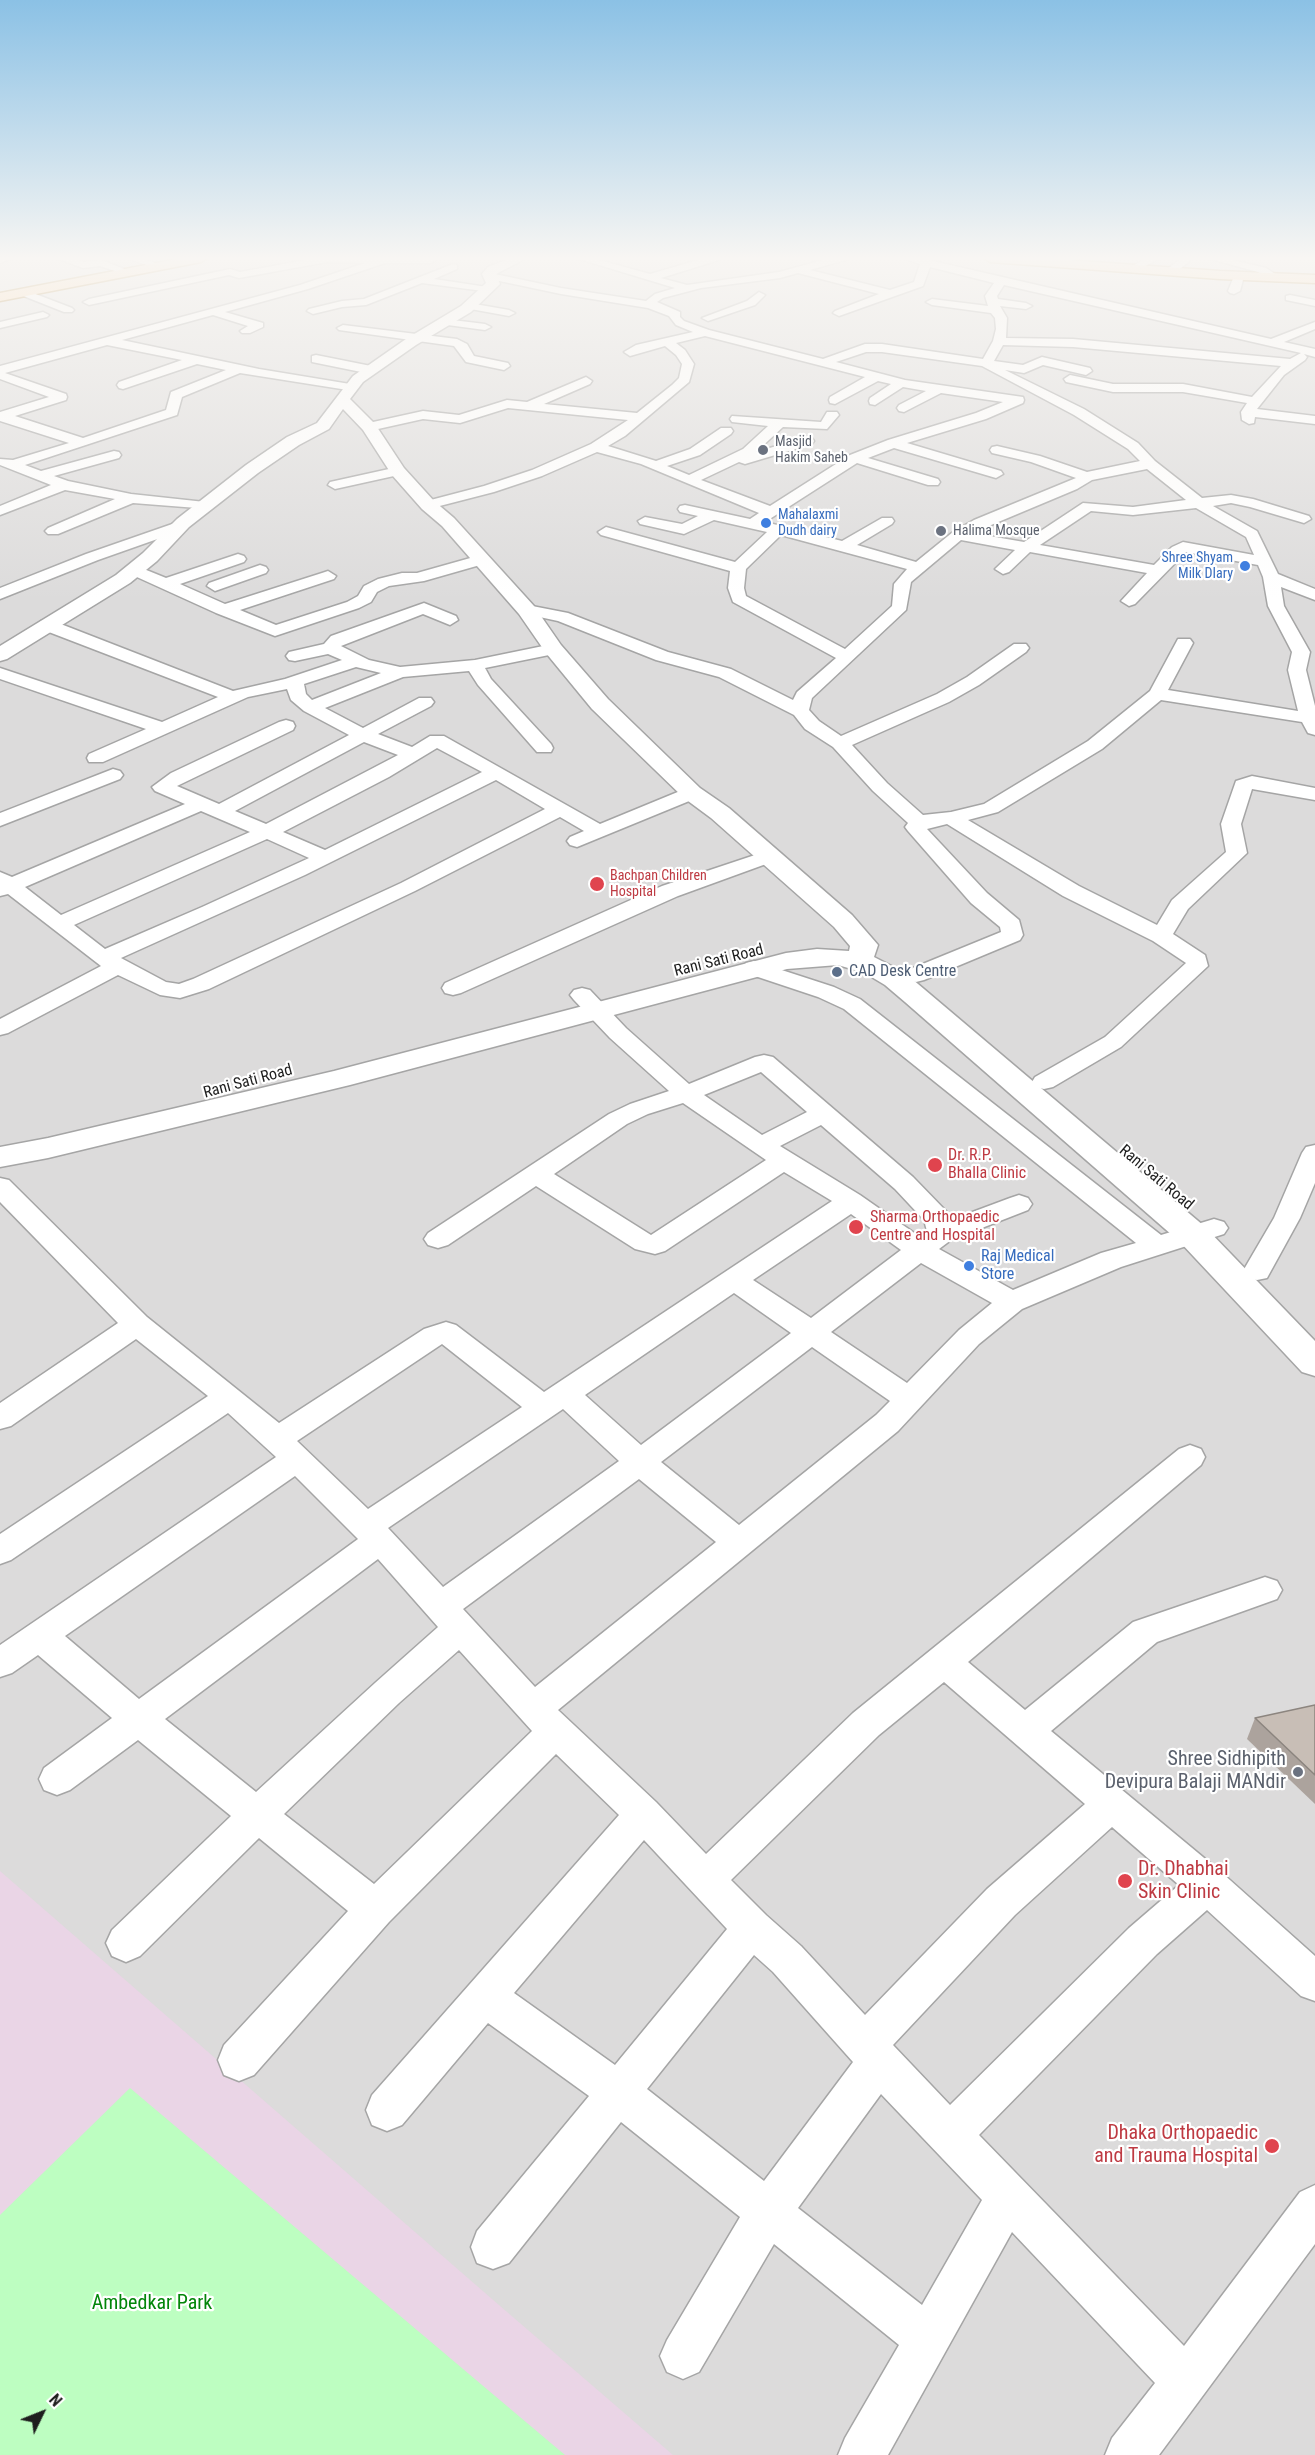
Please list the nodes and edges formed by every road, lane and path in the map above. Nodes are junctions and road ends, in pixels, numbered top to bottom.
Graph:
1 (1, 373) edge
2 (159, 373) edge
3 (230, 373) edge
4 (254, 373) edge
5 (367, 373) edge
6 (686, 373) edge
7 (857, 373) edge
8 (977, 373) edge
9 (996, 373) edge
10 (1085, 373) edge
11 (1280, 373) edge
12 (876, 378) junction
13 (1070, 379) junction
14 (586, 381) dead end
15 (901, 383) junction
16 (123, 385) dead end
17 (35, 389) junction
18 (939, 389) junction
19 (955, 391) junction
20 (1037, 391) junction
21 (17, 393) dead end
22 (346, 394) junction
23 (835, 400) dead end
24 (1018, 400) junction
25 (875, 401) dead end
26 (529, 405) junction
27 (904, 408) dead end
28 (1251, 411) junction
29 (832, 415) dead end
30 (0, 416) edge
31 (638, 417) junction
32 (737, 419) dead end
33 (1315, 420) edge
34 (780, 422) junction
35 (369, 427) junction
36 (726, 431) dead end
37 (807, 441) dead end
38 (82, 443) junction
39 (893, 443) junction
40 (596, 447) junction
41 (997, 450) dead end
42 (114, 455) dead end
43 (855, 458) junction
44 (1150, 464) junction
45 (12, 465) edge
46 (654, 466) junction
47 (717, 467) junction
48 (398, 471) junction
49 (996, 474) dead end
50 (40, 476) junction
51 (1087, 477) junction
52 (0, 478) edge
53 (688, 480) junction
54 (933, 482) dead end
55 (64, 485) junction
56 (335, 485) dead end
57 (131, 498) junction
58 (1200, 503) junction
59 (205, 506) junction
60 (428, 506) junction
61 (685, 509) dead end
62 (0, 511) edge
63 (771, 512) junction
64 (712, 515) junction
65 (1304, 519) dead end
66 (645, 521) dead end
67 (887, 521) dead end
68 (746, 523) junction
69 (178, 527) junction
70 (53, 531) dead end
71 (777, 531) junction
72 (606, 532) dead end
73 (721, 532) dead end
74 (958, 535) junction
75 (702, 542) dead end
76 (842, 547) junction
77 (1026, 548) junction
78 (682, 553) junction
79 (238, 559) dead end
80 (481, 560) junction
81 (738, 568) junction
82 (921, 568) junction
83 (1003, 569) dead end
84 (1267, 569) junction
85 (134, 570) junction
86 (260, 570) dead end
87 (1157, 570) junction
88 (328, 576) dead end
89 (168, 583) junction
90 (1314, 593) edge
91 (0, 594) edge
92 (191, 594) junction
93 (1129, 601) dead end
94 (222, 610) junction
95 (527, 610) junction
96 (450, 620) dead end
97 (307, 621) junction
98 (48, 626) junction
99 (333, 644) junction
100 (1184, 644) dead end
101 (1020, 648) dead end
102 (553, 649) junction
103 (1308, 651) edge
104 (0, 655) edge
105 (295, 656) dead end
106 (846, 657) junction
107 (357, 661) junction
108 (475, 665) junction
109 (0, 672) edge
110 (400, 672) junction
111 (295, 681) junction
112 (1157, 694) junction
113 (233, 697) junction
114 (425, 702) dead end
115 (310, 707) junction
116 (800, 711) junction
117 (1312, 723) edge
118 (286, 726) dead end
119 (162, 728) junction
120 (363, 735) junction
121 (840, 743) junction
122 (544, 748) dead end
123 (412, 754) junction
124 (96, 758) dead end
125 (497, 772) junction
126 (113, 775) dead end
127 (692, 793) junction
128 (1315, 794) edge
129 (201, 804) junction
130 (560, 809) junction
131 (221, 812) junction
132 (951, 818) junction
133 (0, 820) edge
134 (921, 824) junction
135 (269, 831) junction
136 (598, 831) junction
137 (577, 841) dead end
138 (770, 856) junction
139 (326, 857) junction
140 (3, 884) edge
141 (60, 923) junction
142 (1161, 936) junction
143 (861, 953) junction
144 (110, 962) junction
145 (754, 968) junction
146 (916, 975) junction
147 (453, 988) dead end
148 (589, 1002) junction
149 (0, 1028) edge
150 (1044, 1082) junction
151 (686, 1094) junction
152 (825, 1113) junction
153 (47, 1141) junction
154 (0, 1143) edge
155 (772, 1153) junction
156 (1315, 1153) edge
157 (0, 1157) edge
158 (535, 1174) junction
159 (0, 1186) edge
160 (851, 1201) junction
161 (1019, 1204) dead end
162 (1203, 1231) junction
163 (438, 1239) dead end
164 (931, 1242) junction
165 (1156, 1245) junction
166 (1257, 1271) junction
167 (734, 1280) junction
168 (1012, 1302) junction
169 (137, 1324) junction
170 (1315, 1330) edge
171 (811, 1332) junction
172 (1315, 1363) edge
173 (229, 1397) junction
174 (909, 1399) junction
175 (554, 1401) junction
176 (0, 1418) edge
177 (287, 1449) junction
178 (1190, 1457) dead end
179 (640, 1462) junction
180 (374, 1533) junction
181 (738, 1542) junction
182 (0, 1551) edge
183 (1266, 1590) dead end
184 (450, 1619) junction
185 (39, 1635) junction
186 (0, 1662) edge
187 (944, 1662) junction
188 (138, 1719) junction
189 (544, 1720) junction
190 (1026, 1730) junction
191 (57, 1779) dead end
192 (1111, 1805) junction
193 (643, 1814) junction
194 (257, 1815) junction
195 (706, 1879) junction
196 (1207, 1885) junction
197 (375, 1909) junction
198 (752, 1928) junction
199 (126, 1943) dead end
200 (1315, 1982) edge
201 (486, 1997) junction
202 (873, 2053) junction
203 (239, 2060) dead end
204 (619, 2093) junction
205 (387, 2110) dead end
206 (950, 2134) junction
207 (1009, 2195) junction
208 (1315, 2207) edge
209 (769, 2211) junction
210 (493, 2247) dead end
211 (927, 2338) junction
212 (683, 2356) dead end
213 (1186, 2382) junction
214 (862, 2455) edge
215 (1129, 2455) edge

1 - 17 street
2 - 16 street
3 - 38 street
4 - 22 street
5 - 22 street
6 - 31 street
7 - 12 street
8 - 19 street
9 - 20 street
10 - 13 street
11 - 28 street
12 - 15 street
12 - 23 street
13 - 20 street
13 - 28 street
14 - 26 street
15 - 18 street
15 - 25 street
17 - 21 street
17 - 30 street
18 - 19 street
18 - 27 street
19 - 24 street
20 - 24 street
20 - 44 street
22 - 35 street
22 - 59 street
24 - 39 street
26 - 31 street
26 - 35 street
28 - 33 street
29 - 34 street
30 - 38 street
31 - 40 street
32 - 34 street
34 - 47 street
35 - 48 street
36 - 46 street
37 - 47 street
38 - 45 street
39 - 43 street
39 - 49 street
40 - 46 street
40 - 60 street
41 - 51 street
42 - 50 street
43 - 54 street
43 - 63 street
44 - 51 street
44 - 58 street
45 - 50 street
45 - 52 street
46 - 53 street
47 - 53 street
48 - 56 street
48 - 60 street
50 - 55 street
51 - 74 street
53 - 63 street
55 - 57 street
55 - 62 street
57 - 59 street
57 - 70 street
58 - 65 street
58 - 77 street
58 - 84 street
59 - 69 street
60 - 80 street
61 - 64 street
63 - 68 street
64 - 66 street
64 - 68 street
67 - 76 street
68 - 71 street
68 - 73 street
69 - 85 street
69 - 91 street
71 - 76 street
71 - 81 street
72 - 78 street
74 - 77 street
74 - 82 street
75 - 78 street
76 - 82 street
77 - 83 street
77 - 87 street
78 - 81 street
79 - 89 street
80 - 95 street
80 - 97 street
81 - 106 street
82 - 106 street
84 - 87 street
84 - 90 street
84 - 103 street
85 - 89 street
85 - 98 street
86 - 92 street
87 - 93 street
88 - 94 street
89 - 92 street
92 - 94 street
94 - 97 street
95 - 102 street
95 - 116 street
96 - 99 street
97 - 99 street
98 - 104 street
98 - 113 street
99 - 105 street
99 - 107 street
100 - 112 street
101 - 121 street
102 - 108 street
102 - 127 street
103 - 117 street
106 - 116 street
107 - 110 street
107 - 111 street
108 - 110 street
108 - 122 street
109 - 119 street
110 - 115 street
111 - 113 street
111 - 115 street
112 - 117 street
112 - 132 street
113 - 119 street
114 - 120 street
115 - 120 street
116 - 121 street
118 - 129 street
119 - 124 street
120 - 123 street
120 - 131 street
121 - 134 street
123 - 125 street
123 - 135 street
125 - 130 street
125 - 139 street
126 - 133 street
127 - 136 street
127 - 138 street
128 - 142 street
129 - 131 street
129 - 140 street
130 - 136 street
130 - 144 street
131 - 135 street
132 - 134 street
132 - 142 street
134 - 146 street
135 - 139 street
135 - 141 street
136 - 137 street
138 - 143 street
138 - 147 street
139 - 144 street
140 - 141 street
141 - 144 street
142 - 150 street
143 - 145 street
143 - 146 street, Rani Sati Road
143 - 148 street, Rani Sati Road
143 - 162 street
144 - 149 street
145 - 148 street
145 - 165 street
146 - 150 street, Rani Sati Road
148 - 151 street
148 - 153 street
150 - 162 street, Rani Sati Road
151 - 152 street
151 - 155 street
151 - 158 street
152 - 155 street
152 - 164 street
153 - 154 street
153 - 157 street
155 - 158 street
155 - 160 street
156 - 166 street
158 - 163 street
159 - 169 street
160 - 164 street
160 - 167 street
161 - 164 street
162 - 165 street
162 - 166 street, Rani Sati Road
162 - 172 street
164 - 168 street
164 - 171 street
165 - 168 street
166 - 170 street, Rani Sati Road
167 - 171 street
167 - 175 street
168 - 174 street
169 - 173 street
169 - 176 street
171 - 174 street
171 - 179 street
173 - 177 street
173 - 182 street
174 - 181 street
175 - 177 street
175 - 179 street
175 - 180 street
177 - 180 street
177 - 185 street
178 - 187 street
179 - 181 street
179 - 184 street
180 - 184 street
180 - 188 street
181 - 189 street
183 - 190 street
184 - 189 street
184 - 194 street
185 - 186 street
185 - 188 street
187 - 190 street
187 - 195 street
188 - 191 street
188 - 194 street
189 - 193 street
189 - 197 street
190 - 192 street
192 - 196 street
192 - 202 street
193 - 195 street
193 - 201 street
194 - 197 street
194 - 199 street
195 - 198 street
196 - 200 street
196 - 206 street
197 - 203 street
198 - 202 street
198 - 204 street
201 - 204 street
201 - 205 street
202 - 206 street
202 - 209 street
204 - 209 street
204 - 210 street
206 - 207 street
207 - 211 street
207 - 213 street
208 - 213 street
209 - 211 street
209 - 212 street
211 - 214 street
213 - 215 street

